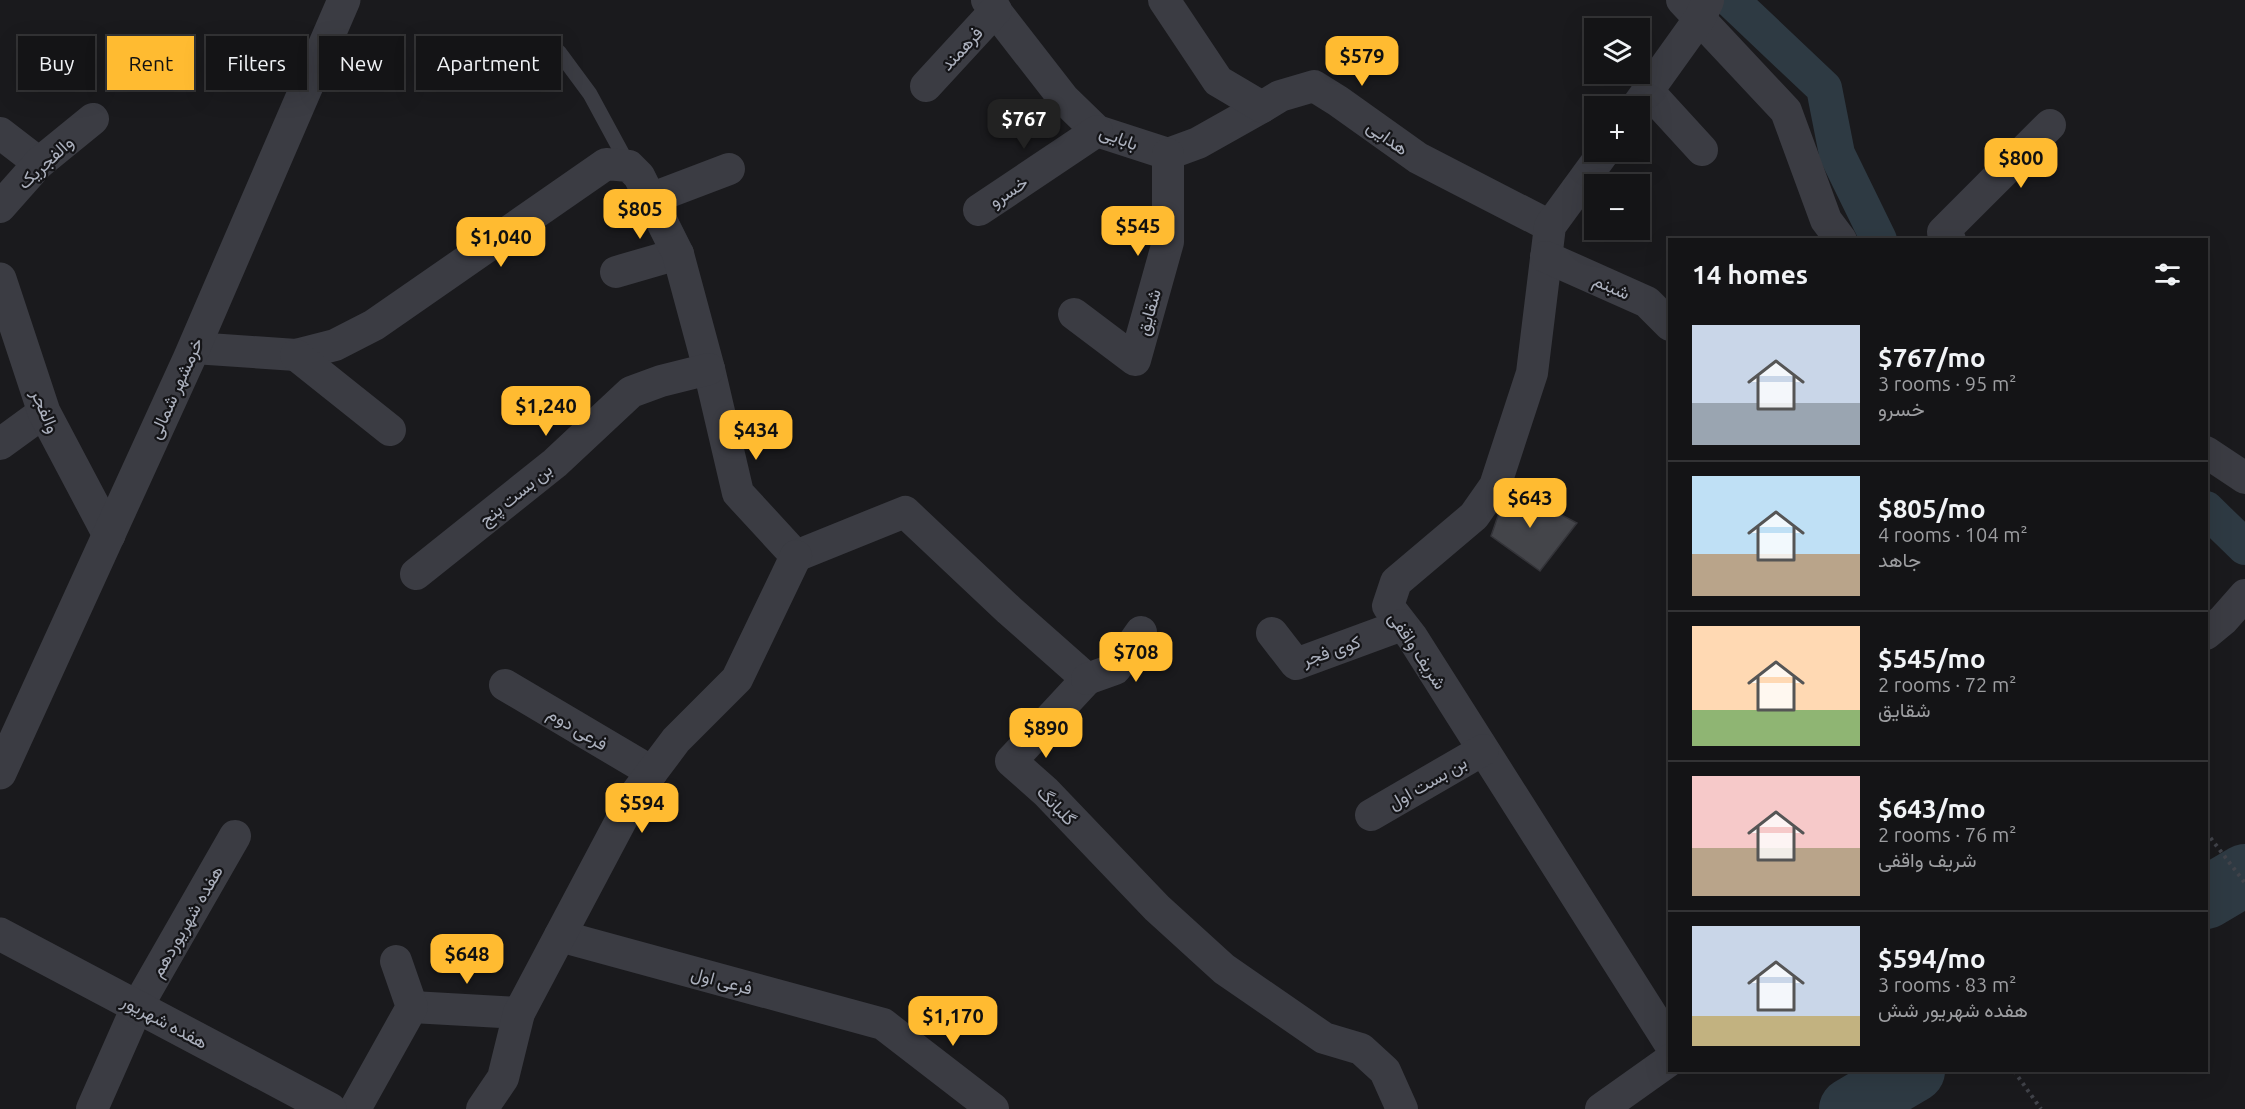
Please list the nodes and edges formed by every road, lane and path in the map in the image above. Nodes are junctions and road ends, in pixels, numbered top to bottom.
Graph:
1 (344, 0) edge
2 (1164, 0) edge
3 (992, 5) edge
4 (1697, 6) edge
5 (561, 55) edge
6 (926, 86) dead end
7 (1645, 96) edge
8 (1650, 105) edge
9 (1262, 107) junction
10 (93, 119) dead end
11 (2050, 124) dead end
12 (1097, 131) junction
13 (0, 133) edge
14 (1702, 150) dead end
15 (1168, 154) junction
16 (1597, 162) edge
17 (39, 163) junction
18 (629, 166) junction
19 (729, 169) dead end
20 (650, 199) junction
21 (0, 207) edge
22 (979, 210) dead end
23 (1550, 226) junction
24 (1840, 238) edge
25 (1948, 238) edge
26 (678, 254) junction
27 (1546, 257) junction
28 (616, 273) dead end
29 (0, 279) edge
30 (1074, 314) dead end
31 (1668, 323) edge
32 (194, 348) junction
33 (296, 355) junction
34 (709, 369) junction
35 (44, 412) junction
36 (390, 430) dead end
37 (0, 444) edge
38 (2208, 453) edge
39 (2245, 478) edge
40 (109, 535) junction
41 (796, 556) junction
42 (416, 574) dead end
43 (2245, 595) edge
44 (1402, 625) junction
45 (2215, 627) edge
46 (1141, 632) dead end
47 (1272, 633) dead end
48 (1087, 678) junction
49 (505, 685) dead end
50 (1483, 750) junction
51 (652, 772) junction
52 (0, 774) edge
53 (1371, 815) dead end
54 (2208, 835) edge
55 (235, 836) dead end
56 (2245, 883) edge
57 (0, 934) edge
58 (560, 936) junction
59 (396, 961) dead end
60 (137, 1006) junction
61 (412, 1007) junction
62 (519, 1013) junction
63 (1668, 1041) edge
64 (1668, 1061) edge
65 (2015, 1072) edge
66 (92, 1109) edge
67 (330, 1109) edge
68 (355, 1109) edge
69 (482, 1109) edge
70 (993, 1109) edge
71 (1402, 1109) edge
72 (1601, 1109) edge
73 (2041, 1109) edge

1 - 32 street, خرمشهر شمالی
2 - 9 street
3 - 6 street, فرهمند
3 - 12 street, بابایی
4 - 7 street
4 - 24 street
5 - 18 lane
8 - 14 street
9 - 15 street
9 - 23 street, هدایی
10 - 17 street, والفجریک
11 - 25 street
12 - 15 street, بابایی
12 - 22 street, خسرو
13 - 17 street
15 - 30 street, شقایق
16 - 23 street, شریف واقفی
17 - 21 street, والفجریک
18 - 20 street
18 - 33 street
19 - 20 street
20 - 26 street
23 - 27 street, شریف واقفی
26 - 28 street
26 - 34 street
27 - 31 street, شبنم
27 - 44 street, شریف واقفی
29 - 35 street, والفجر
32 - 33 street
32 - 40 street, خرمشهر شمالی
33 - 36 street
34 - 41 street
34 - 42 street, بن بست پنج
35 - 37 street
35 - 40 street, والفجر
38 - 39 street
40 - 52 street, خرمشهر شمالی
41 - 48 street
41 - 51 street
43 - 45 street
44 - 47 street, کوی فجر
44 - 50 street, شریف واقفی
46 - 48 street
48 - 71 street, گلبانگ
49 - 51 street, فرعی دوم
50 - 53 street, بن بست اول
50 - 63 street, شریف واقفی
51 - 58 street
54 - 56 path
55 - 60 street, هفده شهریوردهم
57 - 60 street, هفده شهریور
58 - 62 street
58 - 70 street, فرعی اول
59 - 61 street
60 - 66 street, هفده شهریوردهم
60 - 67 street, هفده شهریور
61 - 62 street
61 - 68 street
62 - 69 street
64 - 72 street
65 - 73 path

